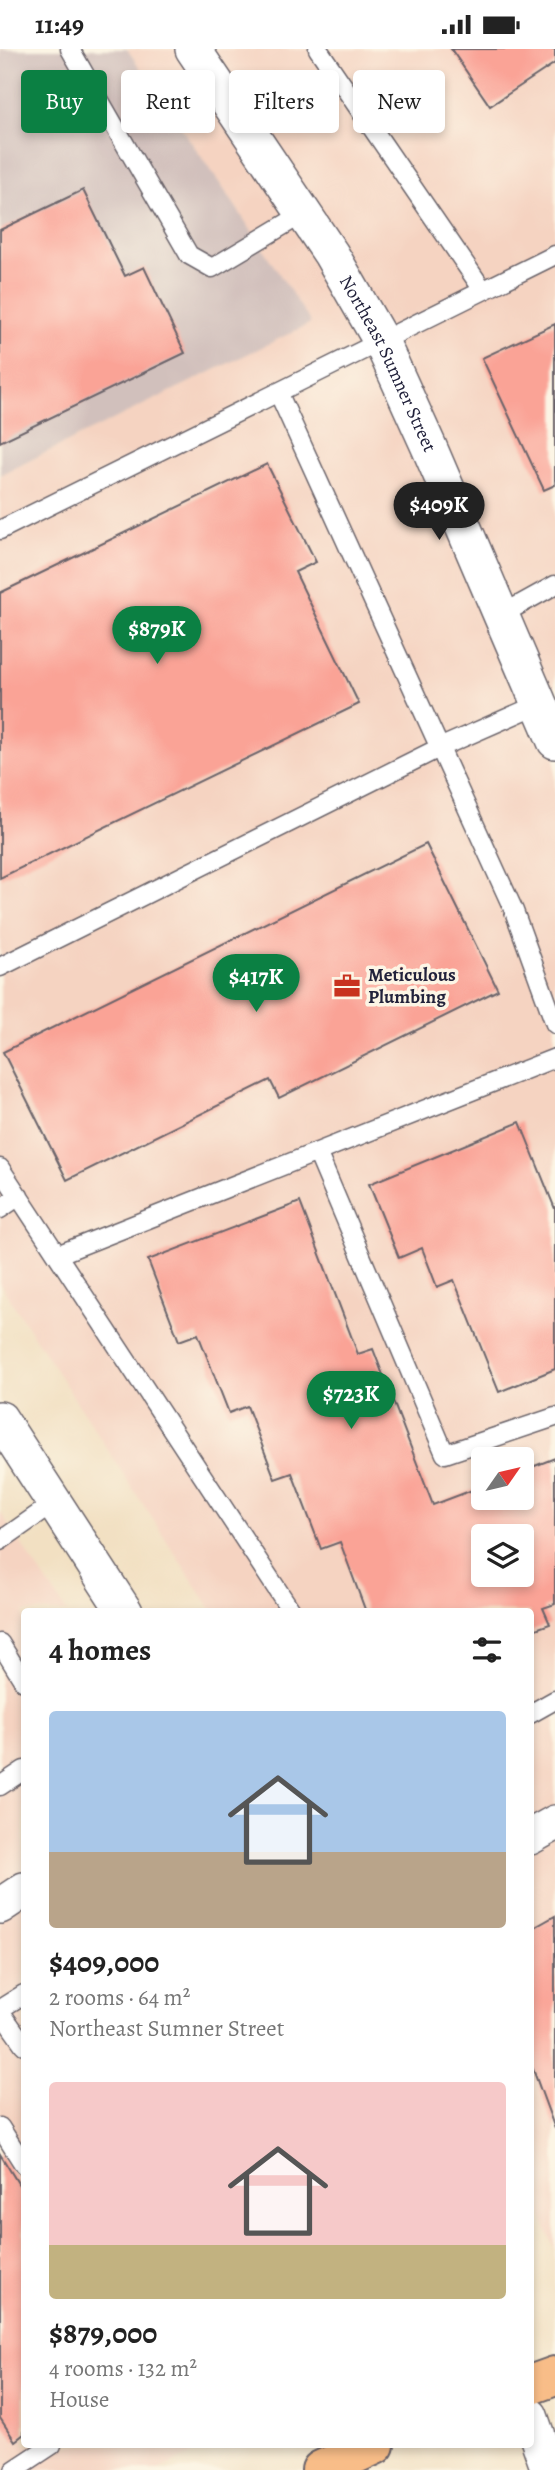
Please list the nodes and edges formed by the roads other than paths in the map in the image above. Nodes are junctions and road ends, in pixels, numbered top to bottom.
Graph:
1 (70, 49) edge
2 (193, 49) edge
3 (318, 49) edge
4 (304, 213) junction
5 (555, 255) edge
6 (483, 290) junction
7 (380, 341) junction
8 (278, 392) junction
9 (0, 530) edge
10 (555, 585) edge
11 (501, 615) junction
12 (539, 704) junction
13 (555, 741) edge
14 (439, 748) junction
15 (0, 967) edge
16 (555, 1024) edge
17 (555, 1058) edge
18 (317, 1152) junction
19 (0, 1168) edge
20 (19, 1196) junction
21 (0, 1209) edge
22 (57, 1255) junction
23 (555, 1417) edge
24 (0, 1419) edge
25 (54, 1503) junction
26 (0, 1541) edge
27 (122, 1608) edge
28 (289, 1608) edge
29 (0, 1643) edge
30 (21, 1677) edge
31 (555, 1700) edge
32 (534, 1712) edge
33 (21, 1772) edge
34 (0, 1786) edge
35 (555, 1823) edge
36 (534, 1835) edge
37 (21, 1892) edge
38 (0, 1906) edge
39 (21, 1996) edge
40 (0, 2010) edge
41 (21, 2041) edge
42 (0, 2127) edge
43 (21, 2160) edge
44 (555, 2376) edge
45 (534, 2384) edge
46 (534, 2427) edge
47 (47, 2448) edge
48 (369, 2448) edge
49 (14, 2470) edge
50 (321, 2470) edge
51 (549, 2470) edge

1 - 4 lane
2 - 4 street, Northeast Sumner Street
3 - 6 lane
4 - 7 street, Northeast Sumner Street
5 - 6 lane
6 - 7 lane
7 - 8 lane
7 - 11 street, Northeast Sumner Street
8 - 9 lane
8 - 14 lane
10 - 11 lane
11 - 12 street, Northeast Sumner Street
12 - 13 street, Northeast Sumner Street
12 - 14 lane
14 - 15 lane
14 - 16 lane
17 - 18 lane
18 - 22 lane
18 - 23 lane
19 - 20 lane
20 - 21 lane
20 - 22 lane
22 - 28 lane
24 - 25 street
25 - 26 lane
25 - 27 street
29 - 30 lane
31 - 32 lane
33 - 34 lane
35 - 36 street
37 - 38 street
39 - 40 lane
40 - 41 lane
42 - 43 lane
44 - 45 main road
46 - 51 street
47 - 49 lane
48 - 50 main road

